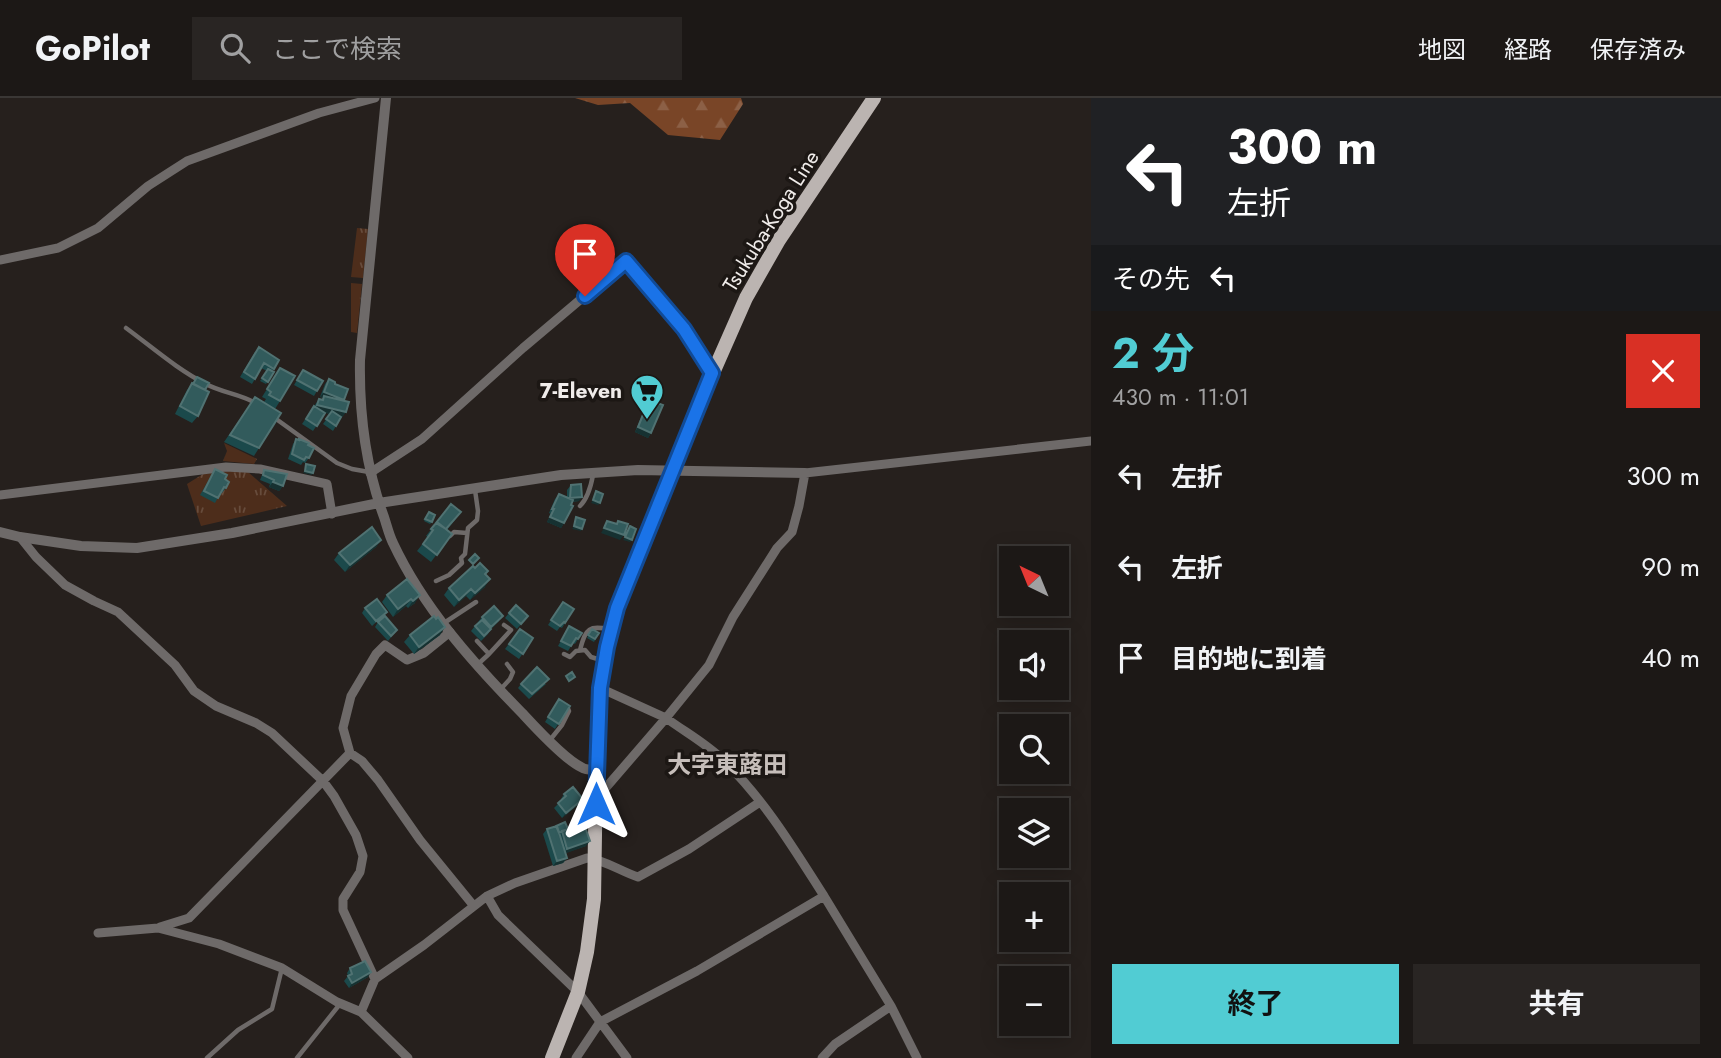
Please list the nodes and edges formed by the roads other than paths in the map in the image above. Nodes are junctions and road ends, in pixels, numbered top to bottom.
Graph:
1 (374, 98) edge
2 (386, 98) edge
3 (874, 98) edge
4 (0, 260) edge
5 (126, 328) dead end
6 (712, 373) junction
7 (258, 406) edge
8 (267, 412) edge
9 (1091, 441) edge
10 (673, 471) junction
11 (370, 472) junction
12 (593, 473) junction
13 (805, 473) junction
14 (474, 488) junction
15 (0, 495) edge
16 (379, 503) junction
17 (580, 506) dead end
18 (332, 513) junction
19 (0, 532) edge
20 (467, 533) junction
21 (20, 537) junction
22 (450, 537) edge
23 (436, 581) dead end
24 (475, 602) edge
25 (504, 625) dead end
26 (446, 627) junction
27 (612, 629) junction
28 (477, 641) dead end
29 (580, 650) junction
30 (489, 654) junction
31 (564, 654) dead end
32 (605, 661) junction
33 (507, 664) dead end
34 (477, 666) junction
35 (600, 688) junction
36 (500, 691) junction
37 (564, 703) edge
38 (666, 718) junction
39 (549, 740) junction
40 (350, 753) junction
41 (596, 770) junction
42 (323, 781) junction
43 (596, 793) junction
44 (760, 802) junction
45 (596, 859) junction
46 (487, 896) junction
47 (824, 896) junction
48 (473, 905) junction
49 (158, 928) junction
50 (98, 933) dead end
51 (282, 968) junction
52 (375, 979) junction
53 (578, 992) junction
54 (341, 1004) junction
55 (891, 1006) junction
56 (361, 1012) junction
57 (600, 1022) junction
58 (206, 1058) edge
59 (297, 1058) edge
60 (408, 1058) edge
61 (552, 1058) edge
62 (576, 1058) edge
63 (627, 1058) edge
64 (822, 1058) edge
65 (917, 1058) edge

1 - 4 street
2 - 11 street
3 - 6 main road, Tsukuba-Koga Line
5 - 7 lane
6 - 10 main road, Tsukuba-Koga Line
6 - 11 street
8 - 11 lane
9 - 13 street
10 - 12 street
10 - 13 street
10 - 27 main road, Tsukuba-Koga Line
11 - 16 street
12 - 14 street
12 - 17 lane
13 - 38 street
14 - 16 street
14 - 20 lane
15 - 18 street
16 - 18 street
16 - 26 street
18 - 21 street
19 - 21 street
20 - 22 lane
20 - 23 lane
21 - 42 street
24 - 26 lane
25 - 30 lane
26 - 34 street
26 - 40 street
27 - 29 lane
27 - 32 main road, Tsukuba-Koga Line
28 - 30 lane
29 - 31 lane
29 - 32 lane
30 - 34 lane
32 - 35 main road, Tsukuba-Koga Line
33 - 36 lane
34 - 36 street
35 - 38 street
35 - 41 main road, Tsukuba-Koga Line
36 - 39 street
37 - 39 lane
38 - 43 street
38 - 44 street
39 - 41 street
40 - 42 street
40 - 48 street
41 - 43 main road, Tsukuba-Koga Line
42 - 49 street
42 - 52 street
43 - 45 main road, Tsukuba-Koga Line
44 - 45 street
44 - 47 street
45 - 46 street
45 - 53 main road, Tsukuba-Koga Line
46 - 48 street
46 - 53 street
47 - 55 street
47 - 57 street
48 - 52 street
49 - 50 street
49 - 51 street
51 - 54 street
51 - 58 lane
52 - 56 street
53 - 57 street
53 - 61 main road, Tsukuba-Koga Line
54 - 56 street
54 - 59 lane
55 - 64 street
55 - 65 street
56 - 60 street
57 - 62 street
57 - 63 street

